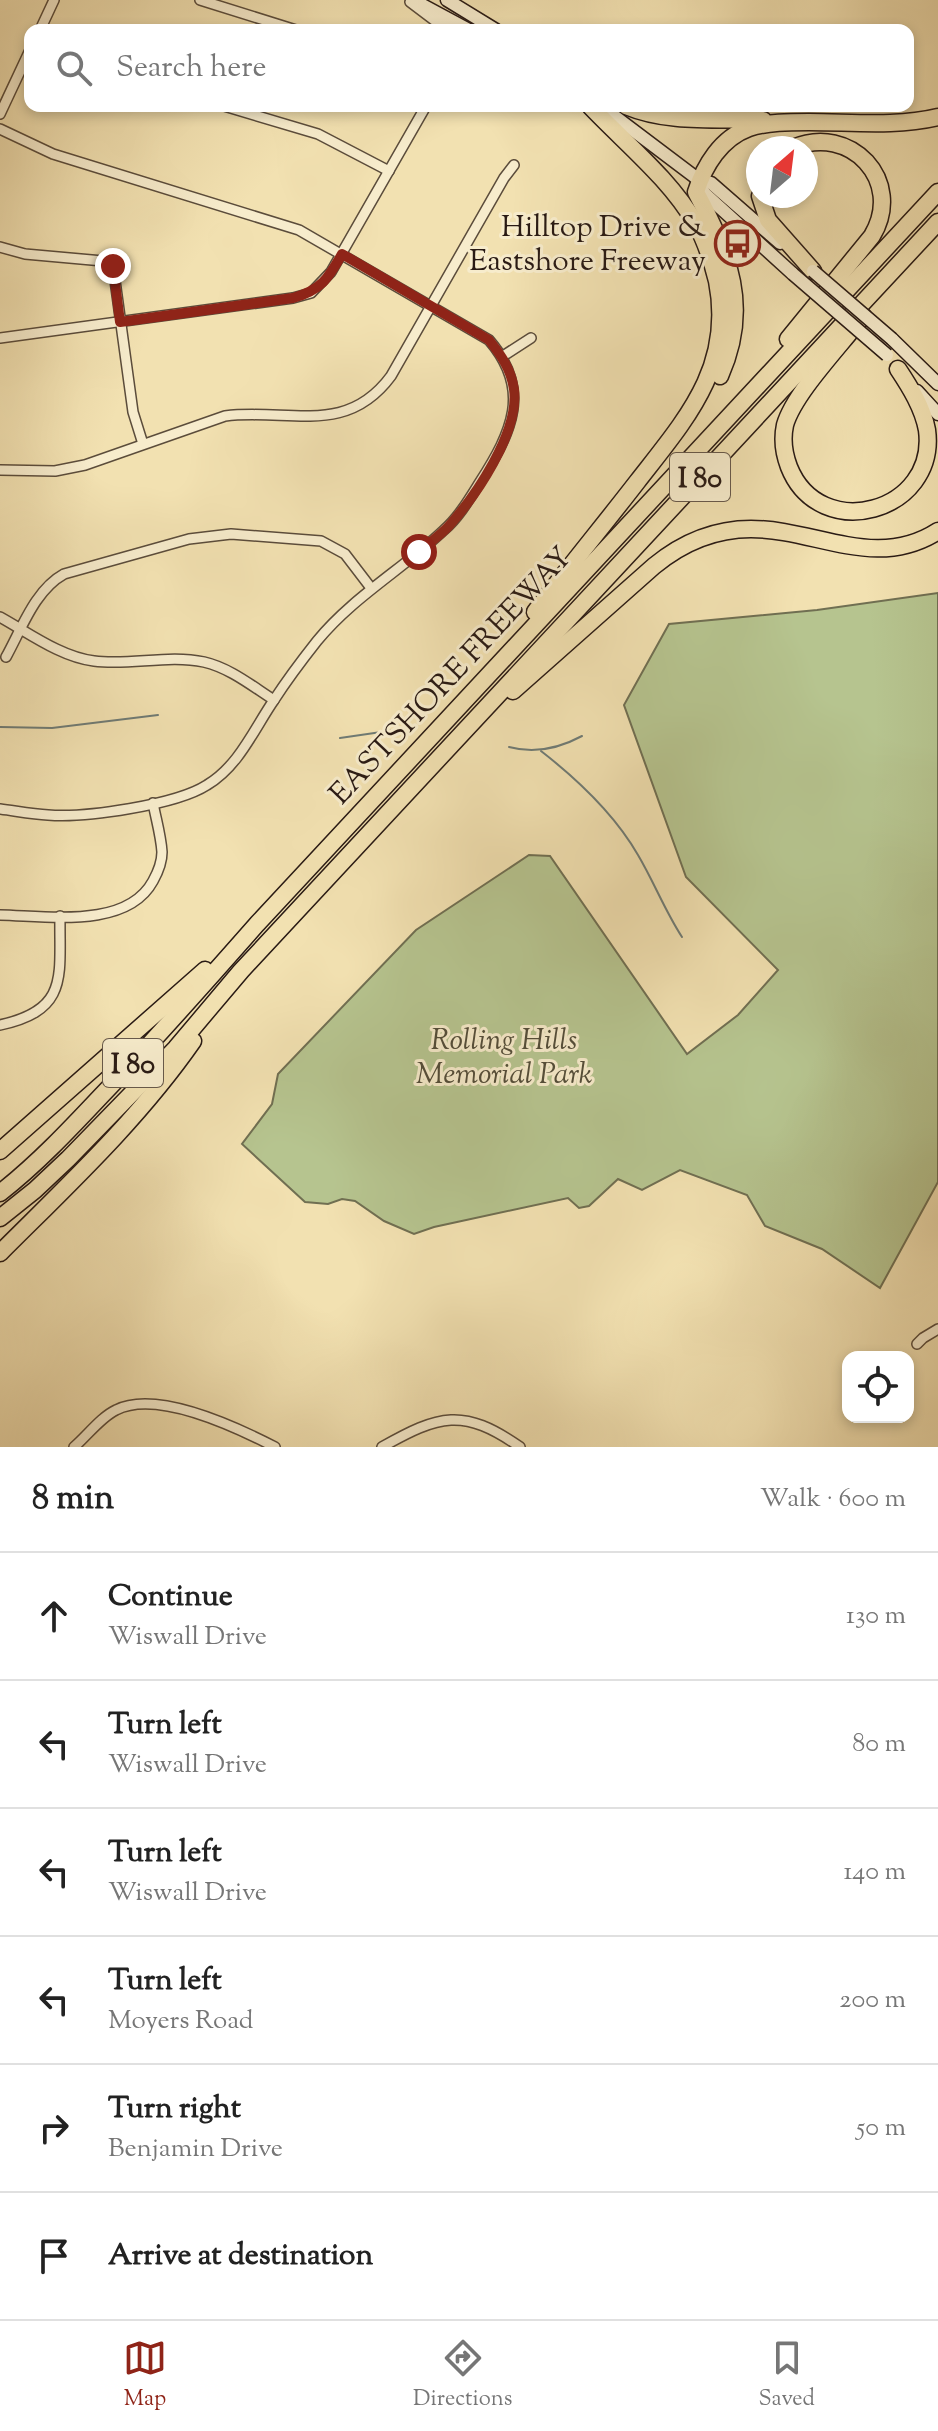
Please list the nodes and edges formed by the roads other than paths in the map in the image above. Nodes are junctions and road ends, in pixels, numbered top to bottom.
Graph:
1 (54, 0) edge
2 (200, 0) edge
3 (407, 0) edge
4 (413, 0) edge
5 (447, 0) edge
6 (43, 24) edge
7 (277, 24) edge
8 (439, 24) edge
9 (458, 24) edge
10 (486, 24) edge
11 (24, 63) edge
12 (244, 112) edge
13 (423, 112) edge
14 (596, 112) edge
15 (609, 112) edge
16 (643, 112) edge
17 (0, 114) edge
18 (938, 117) edge
19 (793, 122) junction
20 (0, 129) edge
21 (818, 142) edge
22 (514, 165) dead end
23 (389, 171) junction
24 (699, 180) junction
25 (938, 192) edge
26 (764, 208) edge
27 (938, 222) edge
28 (916, 246) junction
29 (0, 247) edge
30 (342, 254) junction
31 (813, 271) junction
32 (431, 305) junction
33 (120, 322) junction
34 (0, 338) edge
35 (531, 338) dead end
36 (503, 356) junction
37 (898, 369) junction
38 (938, 384) edge
39 (938, 414) edge
40 (673, 438) junction
41 (705, 442) junction
42 (143, 444) junction
43 (0, 470) edge
44 (938, 528) edge
45 (371, 588) junction
46 (0, 617) edge
47 (21, 629) junction
48 (6, 657) dead end
49 (498, 665) junction
50 (274, 700) junction
51 (462, 733) junction
52 (153, 803) junction
53 (0, 809) edge
54 (0, 915) edge
55 (60, 916) junction
56 (257, 924) junction
57 (241, 971) junction
58 (0, 1025) edge
59 (0, 1151) edge
60 (0, 1193) edge
61 (0, 1218) edge
62 (0, 1253) edge
63 (938, 1329) edge
64 (917, 1344) dead end
65 (74, 1447) edge
66 (275, 1447) edge
67 (382, 1447) edge
68 (520, 1447) edge

1 - 6 street
2 - 7 street
3 - 8 street
4 - 9 main road
5 - 10 main road
11 - 17 street
12 - 23 street
13 - 23 street
14 - 40 highway
15 - 24 main road
16 - 19 highway
18 - 19 highway
19 - 24 highway
20 - 30 street
21 - 41 highway
22 - 32 street
23 - 30 street
24 - 31 main road
24 - 37 main road, bridge
24 - 40 highway
25 - 41 highway, EASTSHORE FREEWAY / I 80
26 - 31 highway
27 - 28 highway, EASTSHORE FREEWAY / I 80
28 - 37 highway
28 - 51 highway, EASTSHORE FREEWAY / I 80
29 - 33 street
30 - 32 street
30 - 33 street
31 - 38 main road, bridge
32 - 36 street
32 - 42 street
33 - 34 street
33 - 42 street
35 - 36 street
36 - 45 street
37 - 39 main road
40 - 49 highway
41 - 49 highway, EASTSHORE FREEWAY / I 80
42 - 43 street
44 - 51 highway
45 - 47 street
45 - 50 street
46 - 47 street
47 - 48 street
47 - 50 street
49 - 56 highway, EASTSHORE FREEWAY / I 80
50 - 52 street
51 - 57 highway, EASTSHORE FREEWAY / I 80
52 - 53 street
52 - 55 street
54 - 55 street
55 - 58 street
56 - 59 highway
56 - 60 highway, EASTSHORE FREEWAY / I 80
57 - 61 highway, EASTSHORE FREEWAY / I 80
57 - 62 highway
63 - 64 street
65 - 66 street
67 - 68 street

